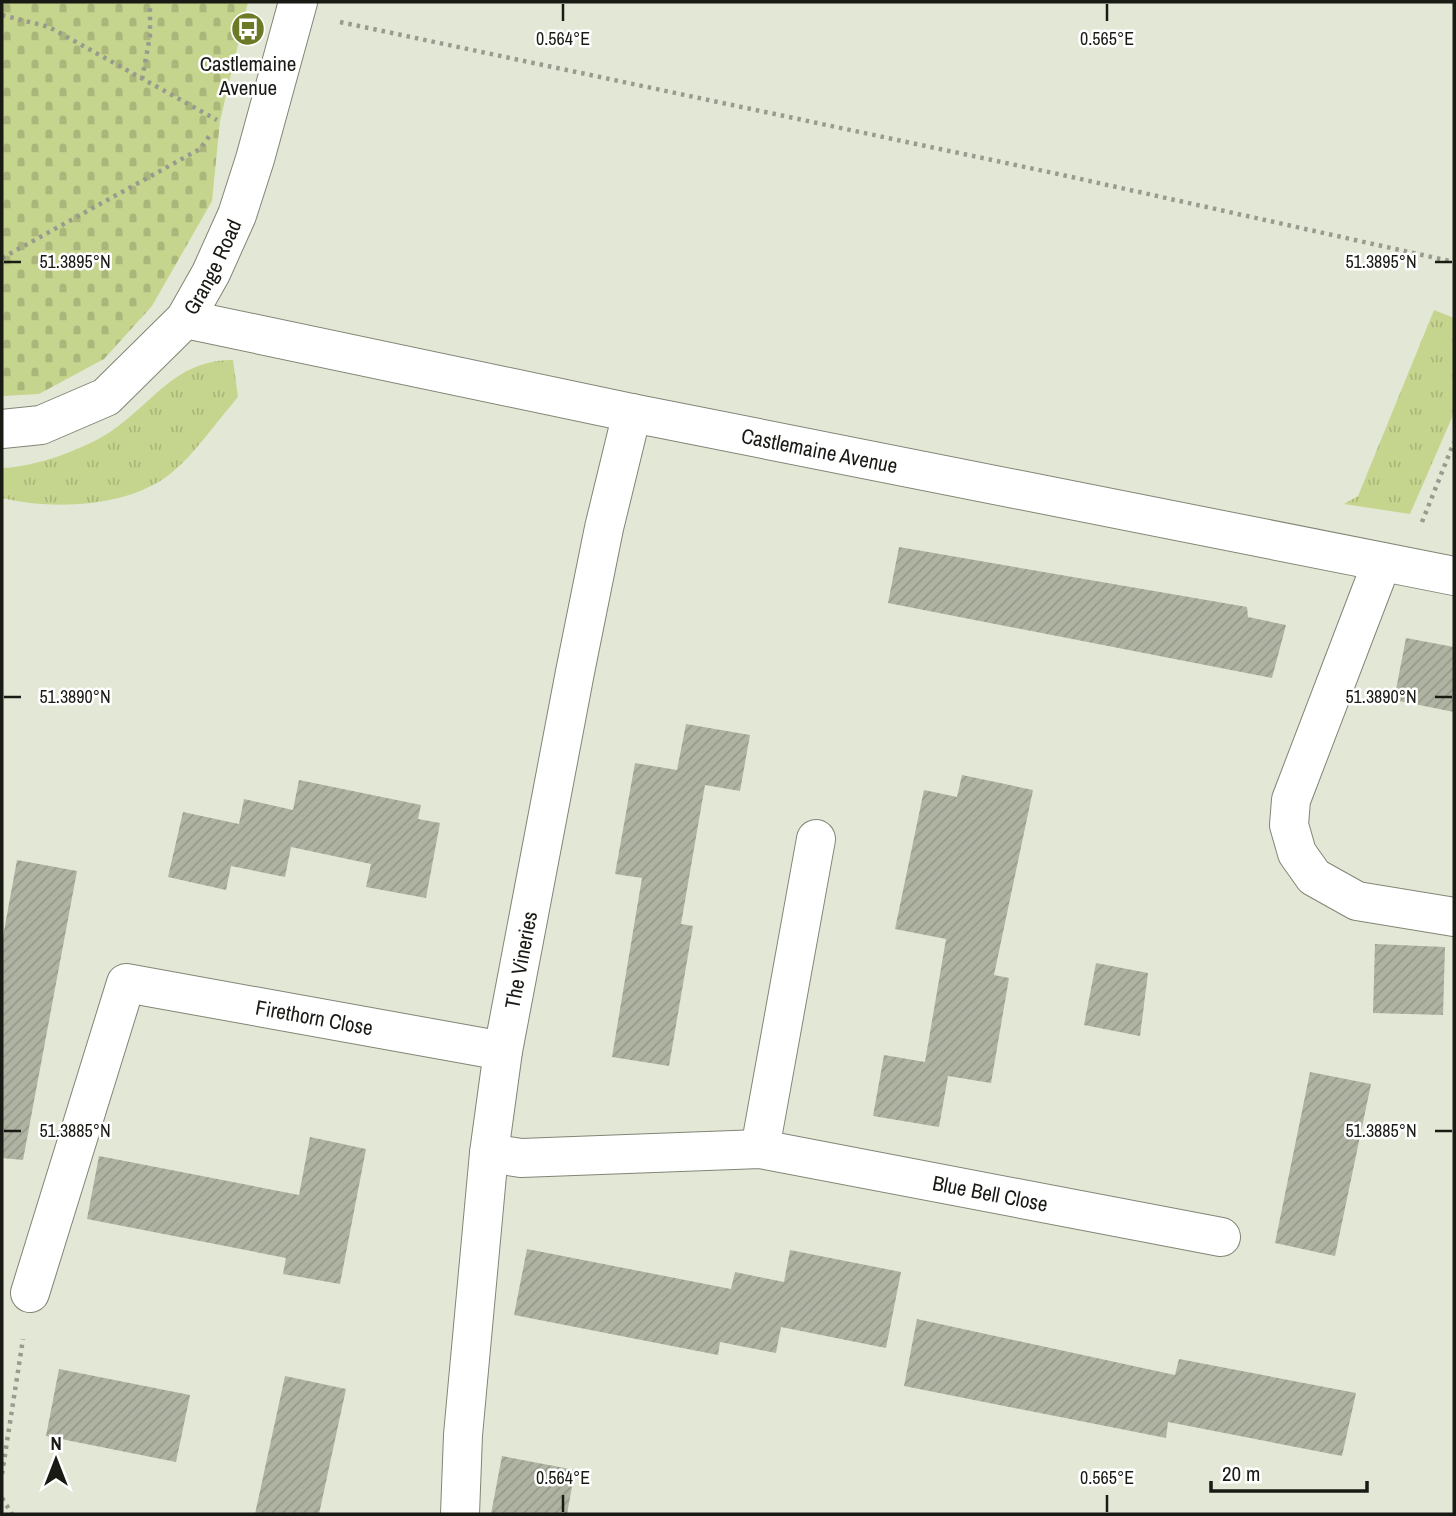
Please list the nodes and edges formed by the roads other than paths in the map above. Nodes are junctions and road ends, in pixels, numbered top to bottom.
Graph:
1 (296, 7) edge
2 (185, 320) junction
3 (632, 413) junction
4 (2, 429) edge
5 (1393, 564) junction
6 (1454, 576) edge
7 (816, 839) dead end
8 (1454, 917) edge
9 (503, 1051) junction
10 (760, 1149) junction
11 (489, 1153) junction
12 (1221, 1237) dead end
13 (30, 1293) road end
14 (460, 1514) edge

1 - 2 street, Grange Road
2 - 3 street, Castlemaine Avenue
2 - 4 street, Grange Road
3 - 5 street, Castlemaine Avenue
3 - 9 street, The Vineries
5 - 6 street, Castlemaine Avenue
5 - 8 street
7 - 10 street
9 - 11 street, The Vineries
9 - 13 street, Firethorn Close
10 - 11 street, Blue Bell Close
10 - 12 street, Blue Bell Close
11 - 14 street, The Vineries

